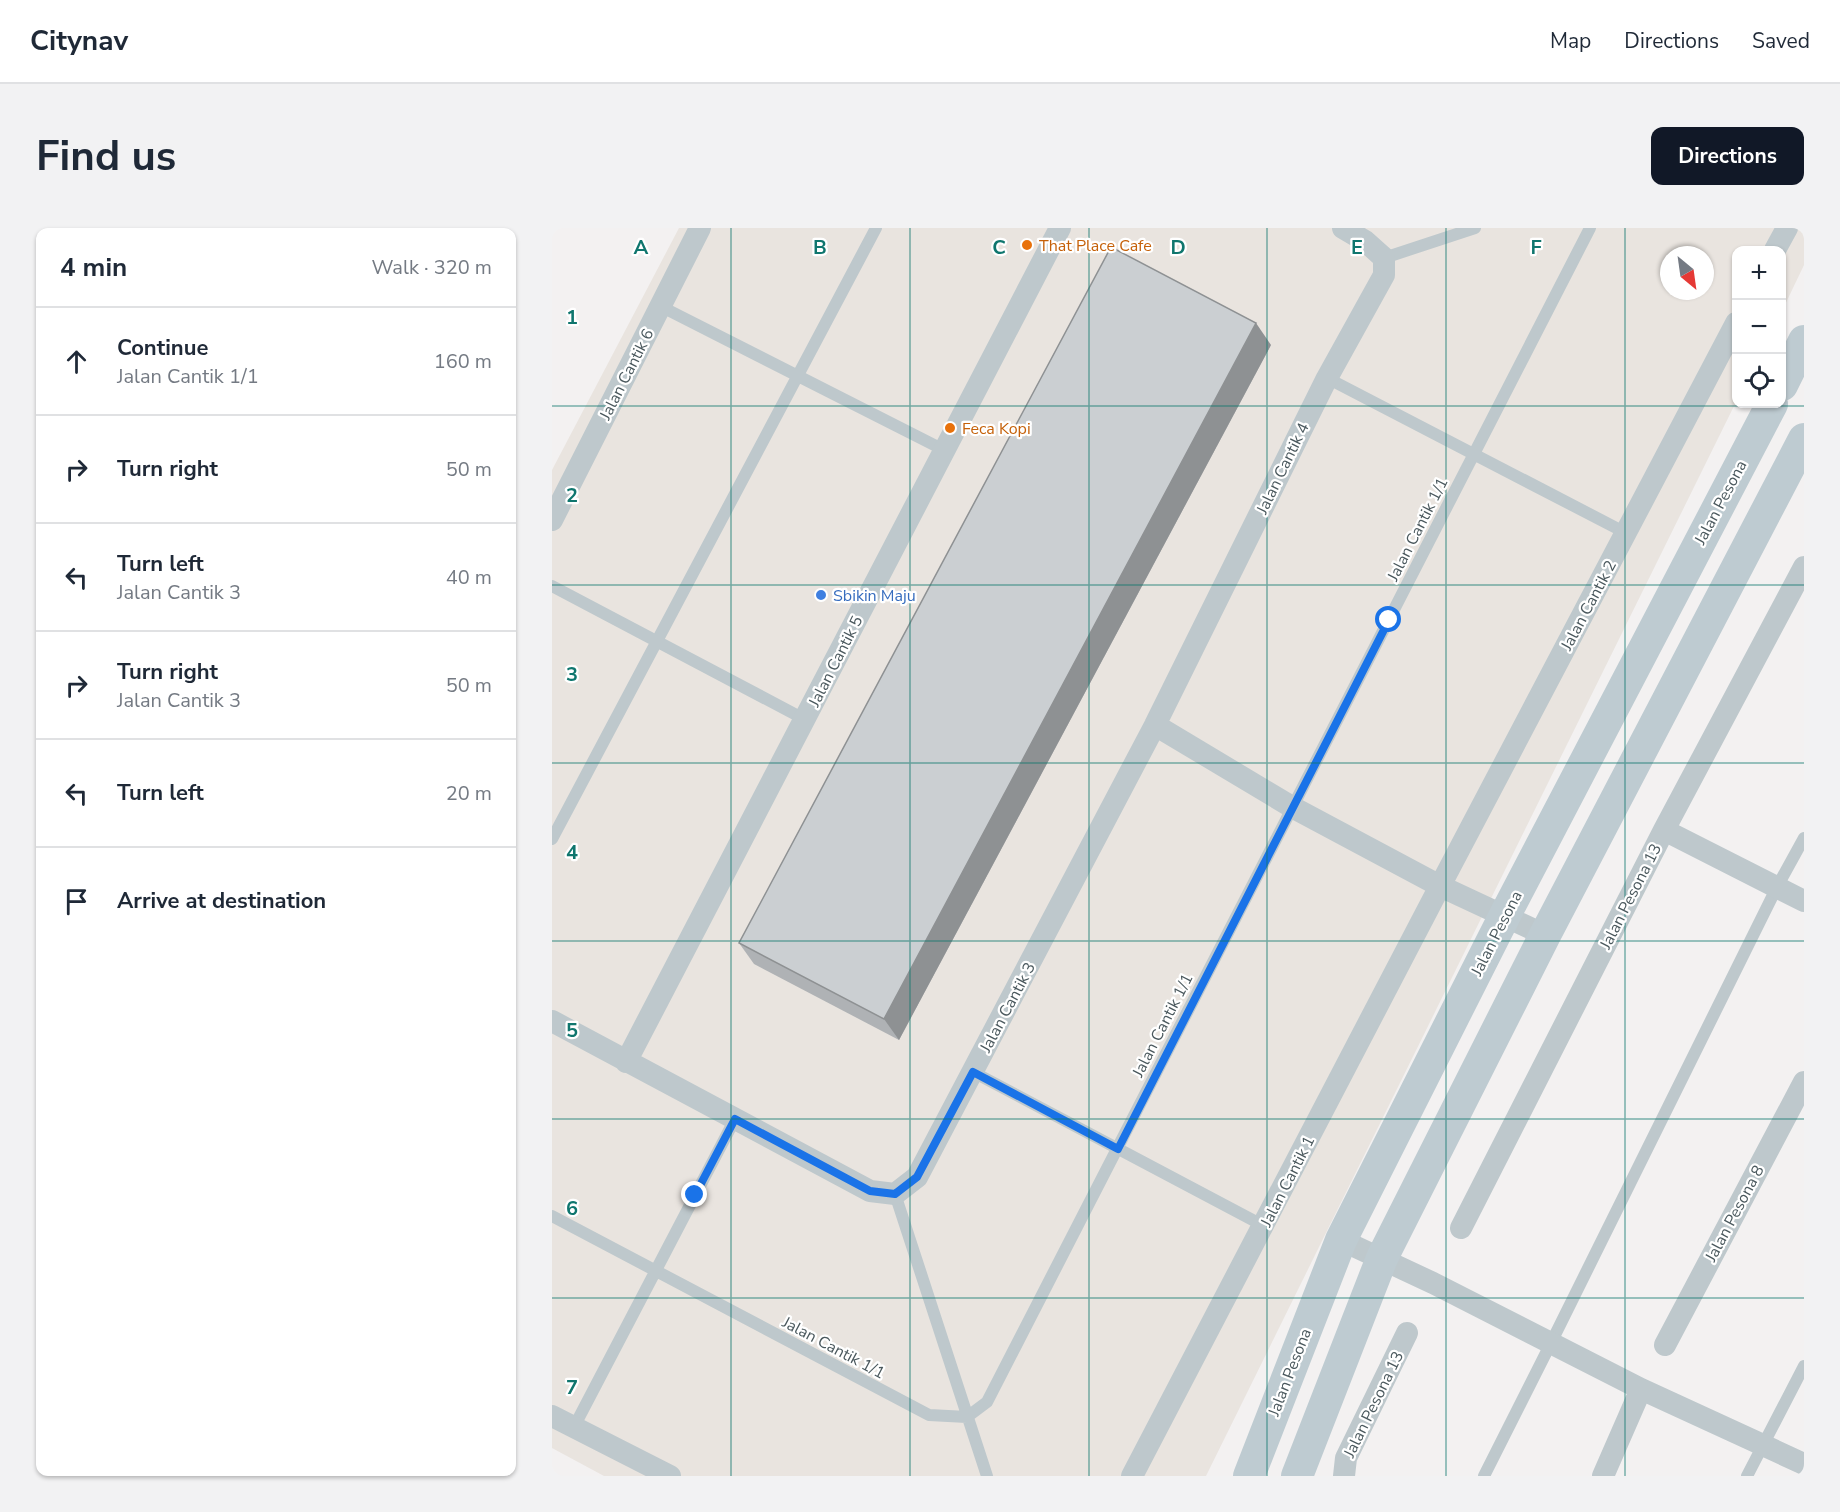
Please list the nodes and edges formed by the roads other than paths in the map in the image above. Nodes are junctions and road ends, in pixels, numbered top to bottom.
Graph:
1 (700, 228) edge
2 (876, 228) edge
3 (1060, 228) edge
4 (1343, 228) edge
5 (1475, 228) edge
6 (1590, 228) edge
7 (1787, 228) edge
8 (1777, 246) edge
9 (1383, 258) junction
10 (660, 306) junction
11 (1732, 332) edge
12 (1804, 341) edge
13 (798, 375) junction
14 (1786, 377) edge
15 (1327, 378) junction
16 (1770, 408) edge
17 (1804, 439) edge
18 (944, 450) junction
19 (1474, 453) junction
20 (552, 520) edge
21 (1626, 533) junction
22 (1804, 567) edge
23 (552, 586) edge
24 (657, 642) junction
25 (804, 719) junction
26 (1155, 725) junction
27 (1292, 807) junction
28 (1664, 830) junction
29 (1804, 838) edge
30 (552, 839) edge
31 (1440, 886) junction
32 (1778, 887) junction
33 (1804, 901) edge
34 (1504, 915) junction
35 (1545, 935) junction
36 (552, 1021) edge
37 (626, 1062) junction
38 (973, 1072) junction
39 (1804, 1082) edge
40 (735, 1119) junction
41 (1118, 1149) junction
42 (895, 1194) junction
43 (552, 1216) edge
44 (1264, 1226) junction
45 (1461, 1228) dead end
46 (1341, 1240) junction
47 (1382, 1258) junction
48 (656, 1271) junction
49 (1407, 1333) dead end
50 (1551, 1343) junction
51 (1665, 1344) dead end
52 (1804, 1366) edge
53 (1641, 1389) junction
54 (552, 1416) edge
55 (967, 1417) junction
56 (574, 1427) junction
57 (1763, 1444) junction
58 (1804, 1464) edge
59 (670, 1476) edge
60 (987, 1476) edge
61 (1132, 1476) edge
62 (1249, 1476) edge
63 (1297, 1476) edge
64 (1344, 1476) edge
65 (1484, 1476) edge
66 (1603, 1476) edge
67 (1747, 1476) edge

1 - 10 street, Jalan Cantik 6
2 - 13 lane
3 - 18 street, Jalan Cantik 5
4 - 9 street
5 - 9 lane
6 - 19 lane, Jalan Cantik 1/1
7 - 8 street
9 - 15 street, Jalan Cantik 4
10 - 13 lane
10 - 20 street, Jalan Cantik 6
11 - 21 street, Jalan Cantik 2
12 - 14 street
13 - 18 lane
13 - 24 lane
15 - 19 lane
15 - 26 street, Jalan Cantik 4
16 - 34 street, Jalan Pesona
17 - 35 street
18 - 25 street, Jalan Cantik 5
19 - 21 lane
19 - 27 lane, Jalan Cantik 1/1
21 - 31 street, Jalan Cantik 2
22 - 28 street, Jalan Pesona 13
23 - 24 lane
24 - 25 lane
24 - 30 lane
25 - 37 street, Jalan Cantik 5
26 - 27 street
26 - 38 street, Jalan Cantik 3
27 - 31 street
27 - 41 lane, Jalan Cantik 1/1
28 - 32 street
28 - 45 street, Jalan Pesona 13
29 - 32 lane
31 - 34 street
31 - 44 street, Jalan Cantik 1
32 - 33 street
32 - 50 lane
34 - 35 street
34 - 46 street, Jalan Pesona
35 - 47 street
36 - 37 street
37 - 40 street
38 - 41 lane
38 - 42 street, Jalan Cantik 3
39 - 51 street, Jalan Pesona 8
40 - 42 street
40 - 48 lane
41 - 44 lane
41 - 55 lane, Jalan Cantik 1/1
42 - 55 lane
43 - 48 lane, Jalan Cantik 1/1
44 - 61 street, Jalan Cantik 1
46 - 47 street
46 - 62 street, Jalan Pesona
47 - 50 street
47 - 63 street
48 - 55 lane, Jalan Cantik 1/1
48 - 56 lane
49 - 64 street, Jalan Pesona 13
50 - 53 street
50 - 65 lane
52 - 57 lane
53 - 57 street
53 - 66 street
54 - 56 street
55 - 60 lane
56 - 59 street
57 - 58 street
57 - 67 lane

